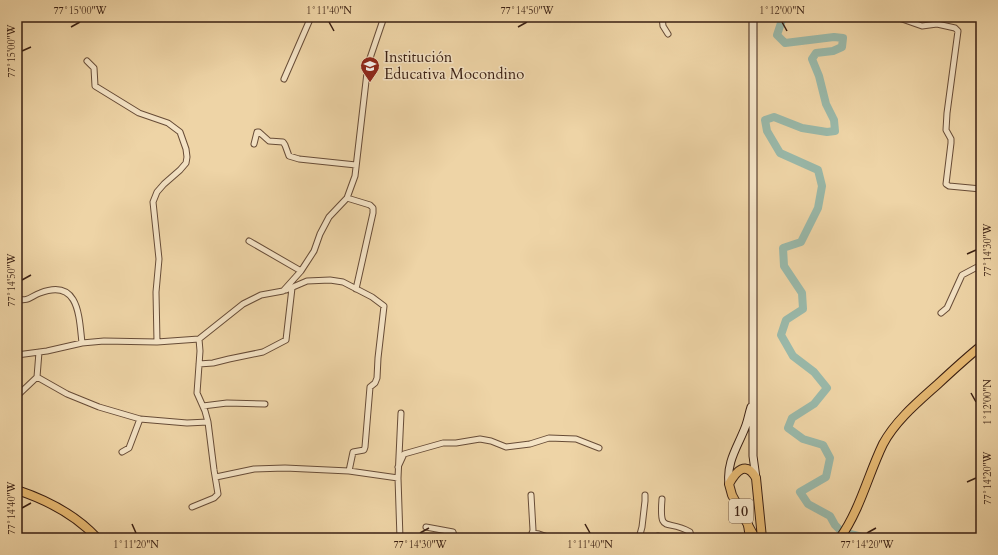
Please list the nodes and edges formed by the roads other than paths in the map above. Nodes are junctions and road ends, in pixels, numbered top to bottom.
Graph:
1 (311, 17) edge
2 (384, 17) edge
3 (662, 17) edge
4 (752, 17) edge
5 (903, 17) edge
6 (938, 17) edge
7 (937, 24) junction
8 (668, 34) dead end
9 (87, 61) dead end
10 (284, 79) dead end
11 (254, 144) dead end
12 (356, 165) junction
13 (981, 189) edge
14 (347, 198) junction
15 (249, 241) dead end
16 (981, 265) edge
17 (301, 271) junction
18 (292, 288) junction
19 (356, 289) junction
20 (284, 291) junction
21 (17, 299) edge
22 (941, 313) dead end
23 (199, 339) junction
24 (157, 342) junction
25 (82, 343) junction
26 (981, 346) edge
27 (39, 352) junction
28 (17, 355) edge
29 (199, 364) junction
30 (37, 376) junction
31 (17, 396) edge
32 (753, 397) junction
33 (264, 404) dead end
34 (203, 406) junction
35 (401, 413) dead end
36 (140, 419) junction
37 (208, 422) junction
38 (599, 448) dead end
39 (122, 452) dead end
40 (398, 467) junction
41 (349, 471) junction
42 (216, 476) junction
43 (398, 478) junction
44 (756, 478) junction
45 (729, 484) junction
46 (17, 490) edge
47 (531, 495) dead end
48 (645, 495) dead end
49 (662, 499) dead end
50 (192, 508) dead end
51 (748, 525) junction
52 (426, 527) dead end
53 (531, 535) edge
54 (97, 538) edge
55 (400, 538) edge
56 (455, 538) edge
57 (551, 538) edge
58 (639, 538) edge
59 (692, 538) edge
60 (750, 538) edge
61 (761, 538) edge
62 (840, 538) edge

1 - 10 street
2 - 12 street
3 - 8 street
4 - 32 main road, 10
5 - 7 street
6 - 7 street
7 - 13 street
9 - 24 street
11 - 12 street
12 - 14 street
14 - 17 street
14 - 19 street
15 - 17 street
16 - 22 street
17 - 20 street
18 - 19 street
18 - 20 street
18 - 29 street
19 - 41 street
20 - 23 street
21 - 25 street
23 - 24 street
23 - 29 street
24 - 25 street
25 - 27 street
26 - 62 main road
27 - 28 street
27 - 30 street
29 - 34 street
30 - 31 street
30 - 36 street
32 - 44 main road, 10
32 - 45 main road, 10
33 - 34 street
34 - 37 street
35 - 40 street
36 - 37 street
36 - 39 street
37 - 42 street
38 - 40 street
40 - 43 street
41 - 42 street
41 - 43 street
42 - 50 street
43 - 55 street
44 - 45 main road
44 - 61 main road, 10
45 - 51 main road, 10
46 - 54 main road
47 - 53 street
48 - 58 street
49 - 59 street
51 - 60 main road
51 - 61 main road, 10
52 - 56 street
53 - 57 street

